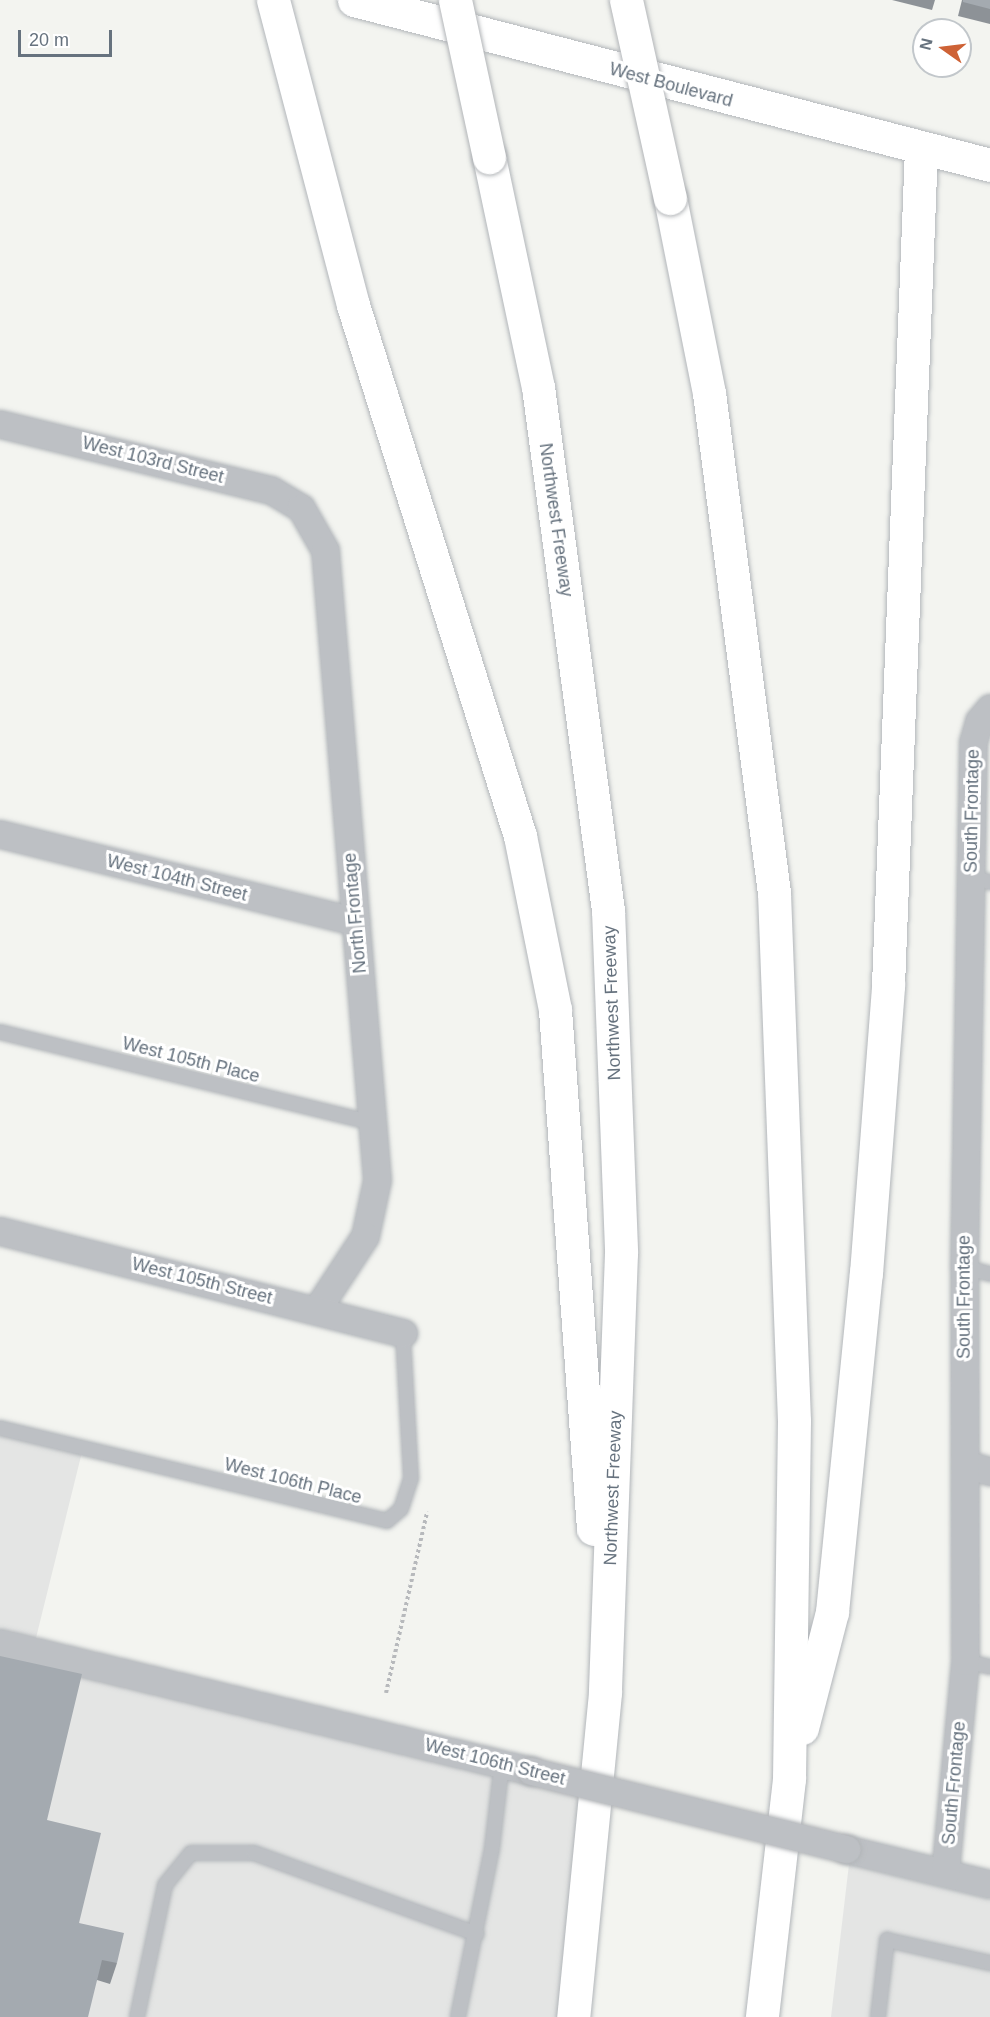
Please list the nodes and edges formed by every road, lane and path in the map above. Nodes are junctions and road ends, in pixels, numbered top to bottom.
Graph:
1 (273, 0) edge
2 (354, 0) edge
3 (455, 0) edge
4 (626, 0) edge
5 (921, 149) junction
6 (990, 165) edge
7 (0, 424) edge
8 (301, 508) joint
9 (984, 715) edge
10 (0, 834) edge
11 (980, 879) edge
12 (355, 921) junction
13 (0, 1032) edge
14 (979, 1072) edge
15 (373, 1123) junction
16 (0, 1232) edge
17 (963, 1268) junction
18 (990, 1274) edge
19 (317, 1309) junction
20 (403, 1333) joint
21 (0, 1428) edge
22 (978, 1467) edge
23 (428, 1505) dead end
24 (0, 1642) edge
25 (978, 1664) edge
26 (386, 1693) dead end
27 (605, 1693) junction
28 (502, 1763) junction
29 (789, 1779) junction
30 (945, 1873) junction
31 (990, 1884) edge
32 (477, 1934) junction
33 (990, 1963) edge
34 (136, 2017) edge
35 (458, 2017) edge
36 (573, 2017) edge
37 (762, 2017) edge
38 (878, 2017) edge

1 - 27 main road
2 - 5 main road, West Boulevard
3 - 27 main road, Northwest Freeway, bridge
4 - 29 main road, bridge
5 - 6 main road, West Boulevard
5 - 29 main road
7 - 8 street, West 103rd Street
8 - 12 street, North Frontage
9 - 11 street, South Frontage
10 - 12 street, West 104th Street
11 - 14 street, South Frontage
12 - 15 street, North Frontage
13 - 15 lane, West 105th Place
14 - 17 street, South Frontage
15 - 19 street, North Frontage
16 - 19 street, West 105th Street
17 - 18 lane
17 - 22 street, South Frontage
19 - 20 street, West 105th Street
20 - 21 lane, West 106th Place
22 - 25 street, South Frontage
23 - 26 path
24 - 28 street, West 106th Street
25 - 30 street, South Frontage
27 - 36 main road, Northwest Freeway
28 - 30 street, West 106th Street, bridge
28 - 32 lane
29 - 37 main road
30 - 31 street, West 106th Street
32 - 34 lane
32 - 35 lane
33 - 38 lane

